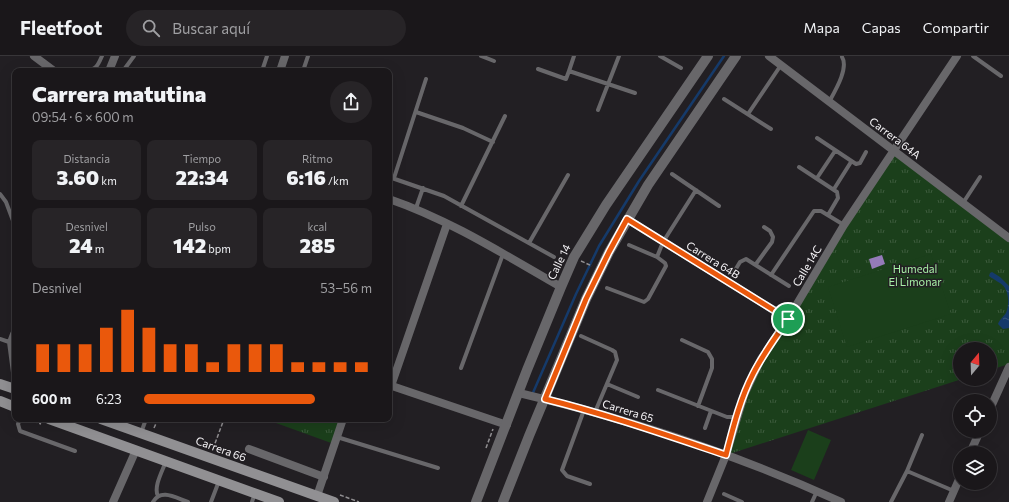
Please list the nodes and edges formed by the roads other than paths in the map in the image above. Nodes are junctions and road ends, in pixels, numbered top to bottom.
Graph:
1 (34, 56) edge
2 (102, 56) edge
3 (115, 56) edge
4 (134, 56) edge
5 (267, 56) edge
6 (286, 56) edge
7 (308, 56) edge
8 (481, 56) edge
9 (574, 56) edge
10 (619, 56) edge
11 (660, 56) edge
12 (736, 56) edge
13 (769, 56) edge
14 (957, 56) edge
15 (973, 56) edge
16 (707, 57) edge
17 (842, 57) edge
18 (494, 60) dead end
19 (781, 65) junction
20 (50, 68) edge
21 (95, 68) edge
22 (110, 68) edge
23 (125, 68) edge
24 (263, 68) edge
25 (281, 68) edge
26 (304, 68) edge
27 (681, 68) dead end
28 (538, 69) dead end
29 (569, 71) junction
30 (1001, 76) dead end
31 (426, 79) dead end
32 (608, 84) junction
33 (635, 93) dead end
34 (724, 98) dead end
35 (829, 102) junction
36 (598, 110) dead end
37 (416, 112) junction
38 (748, 114) junction
39 (505, 116) dead end
40 (771, 129) dead end
41 (817, 138) dead end
42 (492, 142) junction
43 (835, 151) junction
44 (894, 151) junction
45 (866, 152) dead end
46 (851, 162) junction
47 (799, 167) dead end
48 (672, 174) dead end
49 (392, 175) edge
50 (568, 175) dead end
51 (980, 177) dead end
52 (392, 178) edge
53 (817, 178) junction
54 (423, 188) junction
55 (834, 189) junction
56 (696, 190) junction
57 (0, 194) edge
58 (392, 202) edge
59 (963, 203) junction
60 (461, 206) junction
61 (719, 206) dead end
62 (416, 208) junction
63 (828, 215) junction
64 (12, 218) edge
65 (627, 219) junction
66 (447, 224) junction
67 (844, 225) junction
68 (764, 227) dead end
69 (1009, 238) edge
70 (663, 242) junction
71 (529, 243) junction
72 (629, 246) dead end
73 (503, 253) junction
74 (554, 257) dead end
75 (657, 257) junction
76 (756, 264) junction
77 (734, 272) dead end
78 (771, 275) junction
79 (789, 286) dead end
80 (561, 287) junction
81 (607, 288) dead end
82 (788, 319) junction
83 (581, 336) dead end
84 (12, 337) edge
85 (0, 339) edge
86 (682, 340) dead end
87 (9, 342) junction
88 (12, 366) edge
89 (1009, 366) edge
90 (461, 368) dead end
91 (392, 380) edge
92 (0, 384) edge
93 (607, 384) junction
94 (392, 387) edge
95 (12, 388) edge
96 (658, 390) dead end
97 (519, 393) junction
98 (997, 394) edge
99 (638, 396) dead end
100 (545, 399) junction
101 (0, 401) edge
102 (12, 406) edge
103 (698, 406) junction
104 (584, 410) junction
105 (711, 411) junction
106 (595, 413) junction
107 (736, 417) junction
108 (19, 422) edge
109 (57, 422) edge
110 (109, 422) edge
111 (145, 422) edge
112 (341, 422) edge
113 (507, 425) junction
114 (705, 428) dead end
115 (141, 433) junction
116 (922, 435) dead end
117 (337, 437) junction
118 (249, 449) dead end
119 (136, 450) junction
120 (75, 451) dead end
121 (726, 455) junction
122 (166, 461) junction
123 (226, 464) junction
124 (438, 468) dead end
125 (907, 471) junction
126 (324, 477) junction
127 (219, 480) junction
128 (590, 484) dead end
129 (817, 491) junction
130 (954, 491) joint
131 (724, 494) dead end
132 (158, 496) junction
133 (317, 496) junction
134 (253, 498) edge
135 (113, 502) edge
136 (153, 502) edge
137 (188, 502) edge
138 (211, 502) edge
139 (279, 502) edge
140 (334, 502) edge
141 (476, 502) edge
142 (504, 502) edge
143 (707, 502) edge
144 (742, 502) edge
145 (812, 502) edge
146 (841, 502) edge
147 (891, 502) edge
148 (949, 502) edge

1 - 20 street
2 - 21 lane
3 - 22 street
4 - 23 lane
5 - 24 lane
6 - 25 street
7 - 26 lane
8 - 18 lane
9 - 29 lane
10 - 32 lane
11 - 27 lane
12 - 65 street
13 - 19 street, Carrera 64A
14 - 44 street, Calle 14C
15 - 30 lane
16 - 80 street, Calle 14
17 - 35 lane
19 - 35 street, Carrera 64A
19 - 38 lane
28 - 29 lane
29 - 32 lane
31 - 37 lane
32 - 33 lane
32 - 36 lane
34 - 38 lane
35 - 44 street, Carrera 64A
37 - 42 lane
37 - 49 lane
38 - 40 lane
39 - 42 lane
41 - 43 lane
42 - 60 lane
43 - 46 lane
43 - 53 lane
44 - 59 street, Carrera 64A
44 - 67 street, Calle 14C
45 - 46 lane
46 - 55 lane
47 - 53 lane
48 - 56 lane
50 - 71 lane
51 - 59 lane
52 - 54 lane
53 - 55 lane
54 - 60 lane
54 - 62 lane
55 - 63 lane
56 - 61 lane
56 - 70 lane
57 - 64 lane
58 - 62 street
59 - 69 street, Carrera 64A
60 - 71 lane
62 - 66 street
63 - 67 lane
63 - 78 lane
65 - 70 street, Carrera 64B
65 - 100 street
66 - 73 street
66 - 91 street
67 - 82 street, Calle 14C
68 - 76 lane
70 - 75 lane
70 - 82 street, Carrera 64B
71 - 74 lane
72 - 75 lane
73 - 80 street
73 - 90 lane
75 - 81 lane
76 - 77 lane
76 - 78 lane
78 - 79 lane
80 - 97 street, Calle 14
82 - 107 street, Calle 14C
83 - 93 lane
84 - 87 lane
85 - 87 lane
86 - 103 lane
87 - 88 lane
89 - 98 street
92 - 95 main road
93 - 99 lane
93 - 106 lane
94 - 113 street
96 - 103 lane
97 - 100 street, Carrera 65
97 - 113 street, Calle 14
100 - 104 street, Carrera 65
100 - 142 street
101 - 102 main road
103 - 105 lane
104 - 106 street, Carrera 65
104 - 128 lane
105 - 107 lane
105 - 114 lane
106 - 121 street, Carrera 65
107 - 121 street, Calle 14C
108 - 120 lane
109 - 119 main road
110 - 115 main road, Carrera 66
111 - 115 lane
112 - 117 street
113 - 141 street, Calle 14
115 - 123 main road, Carrera 66
116 - 125 lane
117 - 124 lane
117 - 126 street
118 - 126 street
119 - 122 main road
119 - 135 street
121 - 129 street, Carrera 65
121 - 143 street, Calle 14C
122 - 127 main road
122 - 132 lane
123 - 127 main road
123 - 133 main road, Carrera 66
125 - 130 lane
125 - 147 lane
126 - 133 street
127 - 134 main road
127 - 138 lane
129 - 145 lane
129 - 146 street, Carrera 65
130 - 148 street
131 - 144 lane
132 - 136 lane
132 - 137 lane
133 - 140 main road, Carrera 66
134 - 139 main road

